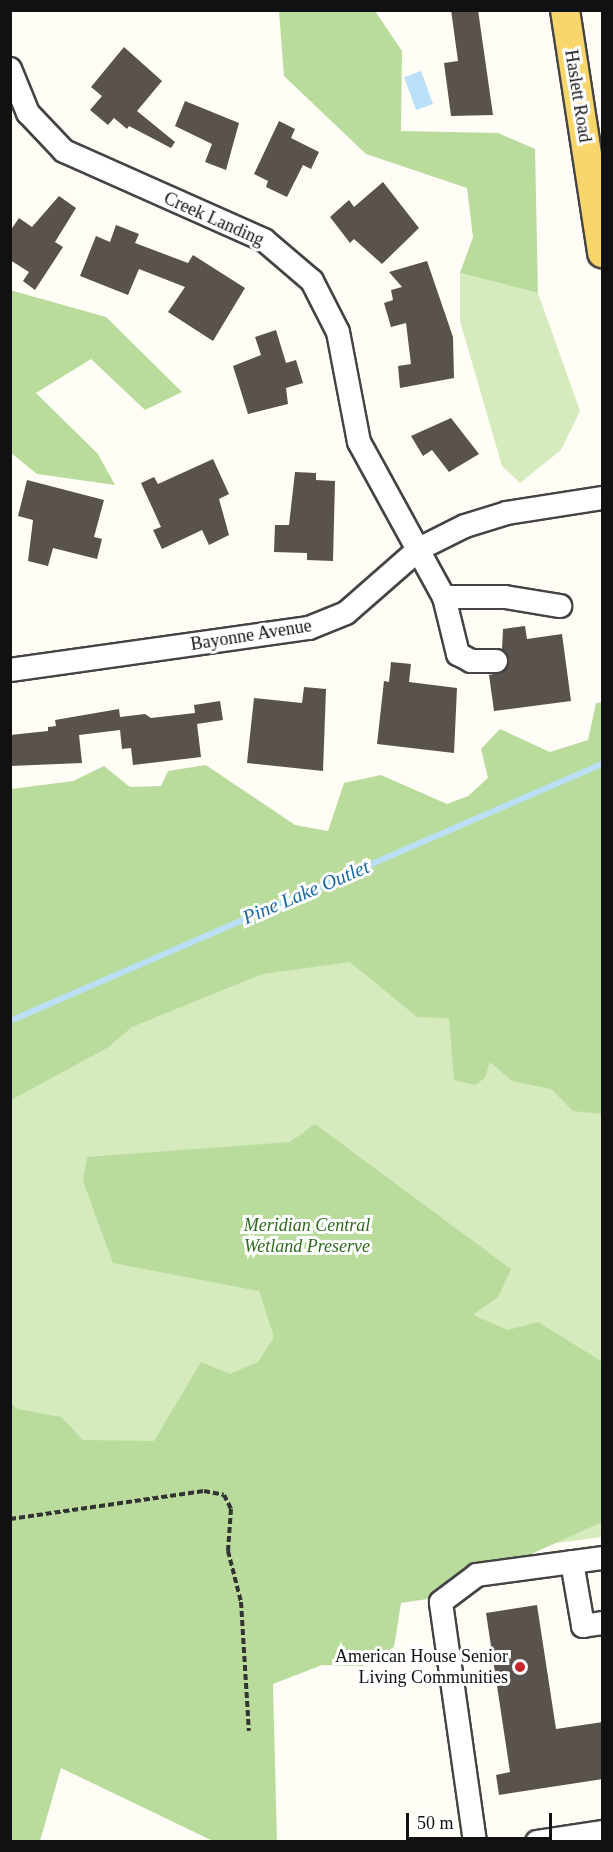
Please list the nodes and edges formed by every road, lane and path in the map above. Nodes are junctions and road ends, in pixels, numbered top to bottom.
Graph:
1 (565, 10) edge
2 (10, 69) edge
3 (603, 253) edge
4 (603, 498) edge
5 (419, 549) junction
6 (444, 597) junction
7 (561, 606) dead end
8 (496, 661) dead end
9 (10, 670) edge
10 (10, 1519) edge
11 (603, 1558) edge
12 (572, 1562) junction
13 (603, 1623) edge
14 (249, 1731) dead end
15 (603, 1832) edge
16 (476, 1842) edge
17 (537, 1842) edge

1 - 3 main road, Haslett Road
2 - 5 street, Creek Landing
4 - 5 street, Bayonne Avenue
5 - 6 street, Creek Landing
5 - 9 street, Bayonne Avenue
6 - 7 street
6 - 8 street, Creek Landing
10 - 14 path
11 - 12 street
12 - 13 street
12 - 16 street
15 - 17 street

